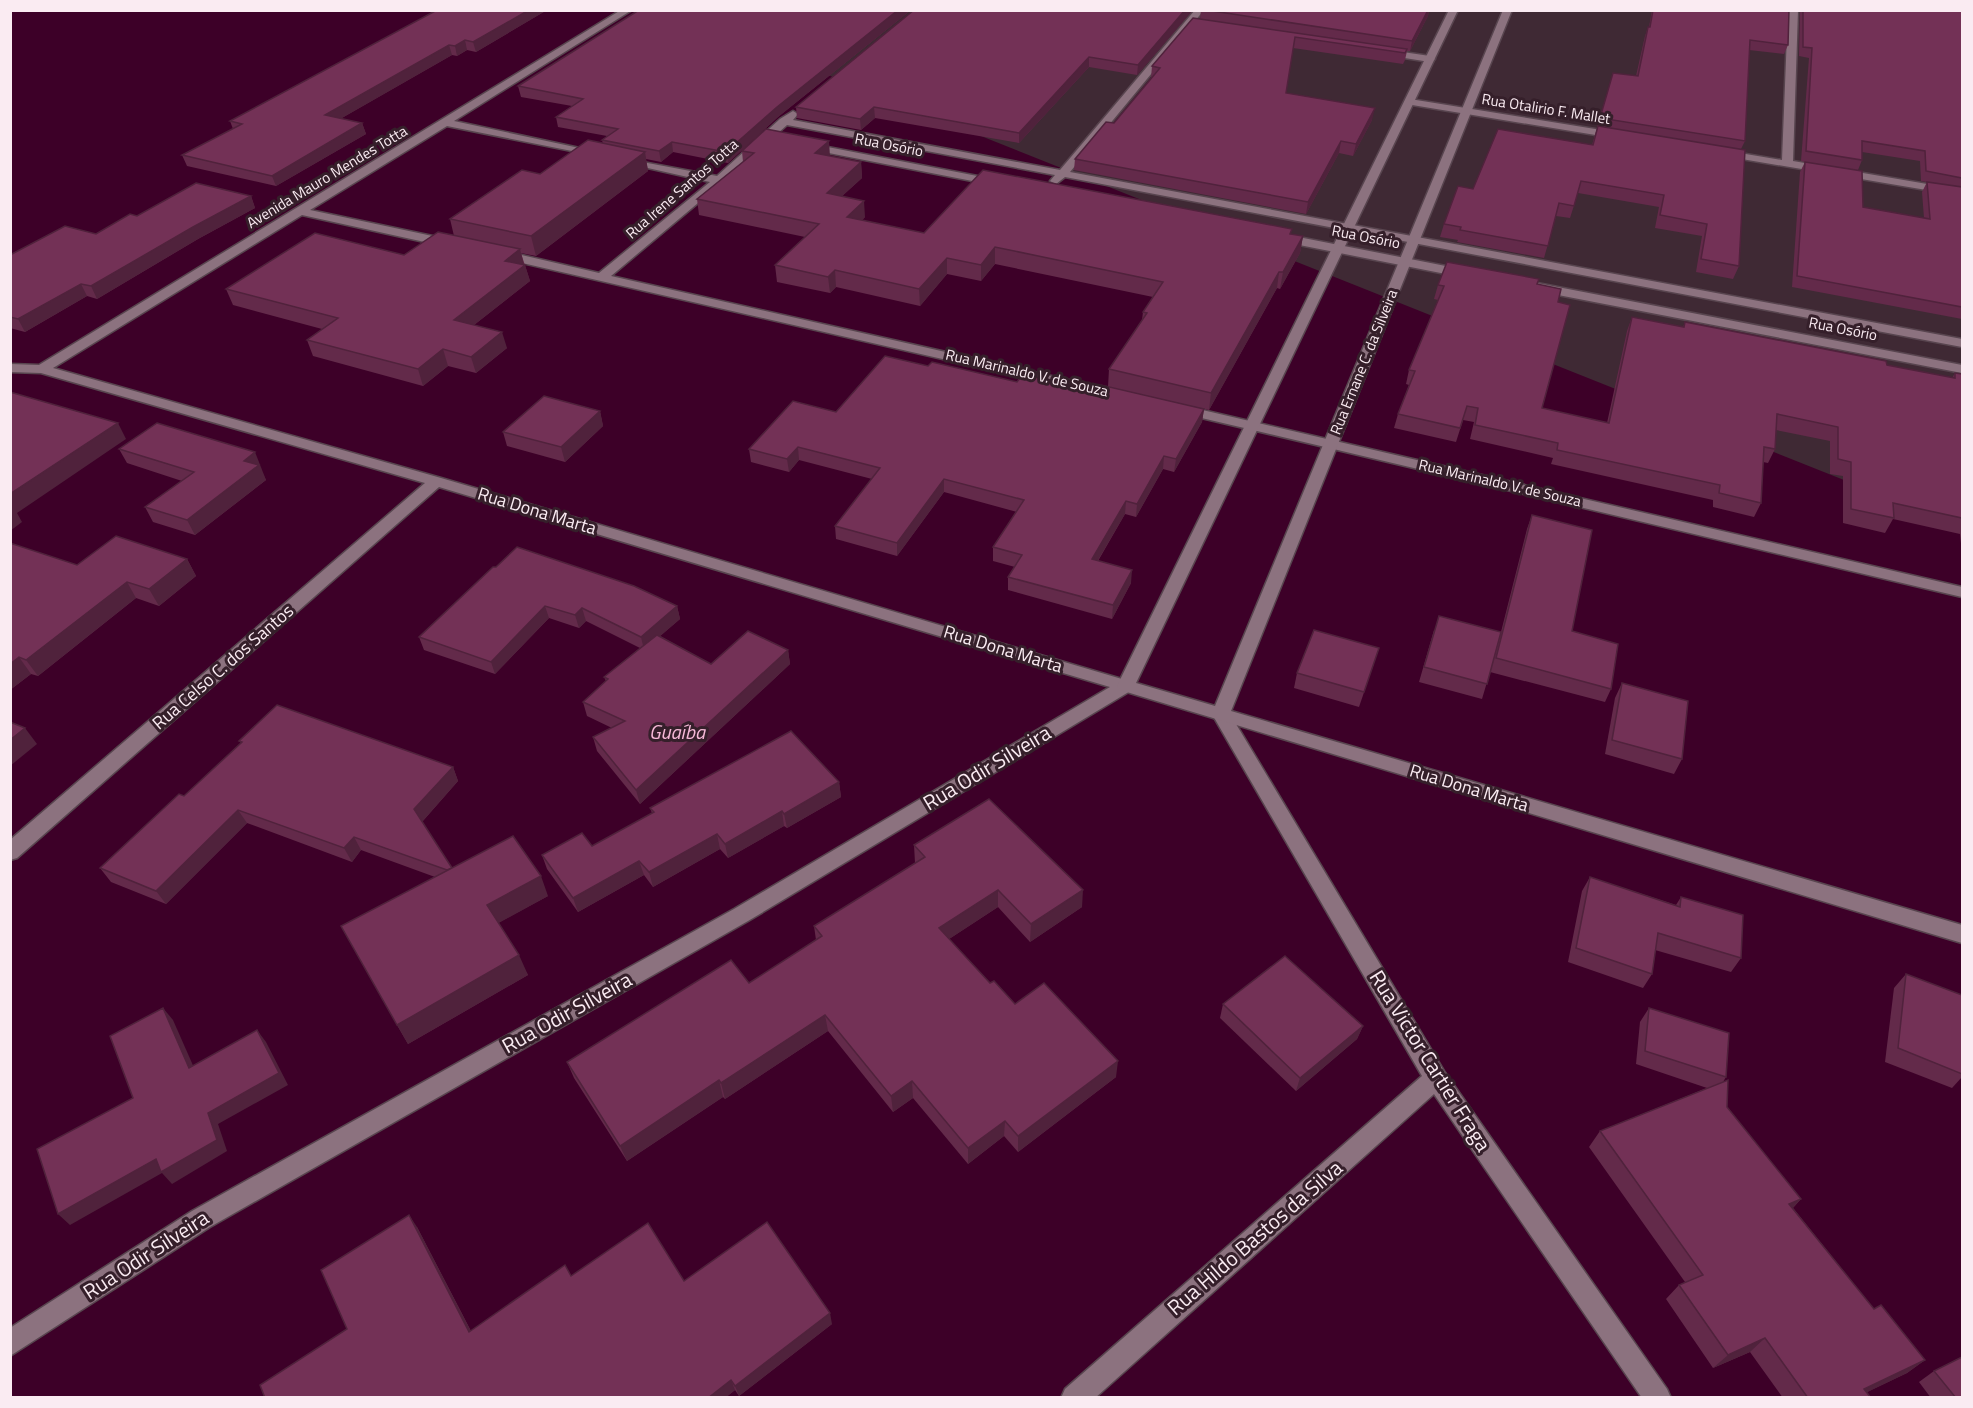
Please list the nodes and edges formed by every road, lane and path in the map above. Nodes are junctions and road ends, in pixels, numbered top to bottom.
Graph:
1 (628, 10) edge
2 (1200, 10) edge
3 (1454, 10) edge
4 (1508, 10) edge
5 (1792, 10) edge
6 (1373, 51) edge
7 (1430, 59) junction
8 (1410, 102) junction
9 (802, 106) edge
10 (1467, 111) junction
11 (784, 121) junction
12 (444, 122) junction
13 (1627, 137) edge
14 (764, 138) junction
15 (1707, 151) edge
16 (1787, 164) junction
17 (1063, 173) junction
18 (719, 180) junction
19 (1011, 186) edge
20 (1046, 192) edge
21 (1962, 192) edge
22 (299, 211) junction
23 (1348, 227) junction
24 (1268, 235) edge
25 (1414, 240) junction
26 (463, 246) edge
27 (1338, 249) junction
28 (486, 251) edge
29 (1405, 262) junction
30 (1475, 275) edge
31 (603, 276) junction
32 (1521, 284) edge
33 (1962, 343) edge
34 (10, 368) edge
35 (42, 369) junction
36 (1962, 369) edge
37 (1136, 399) edge
38 (1171, 407) edge
39 (1252, 425) junction
40 (1331, 444) junction
41 (436, 481) junction
42 (1962, 592) edge
43 (1126, 686) junction
44 (1221, 714) junction
45 (10, 852) edge
46 (1962, 934) edge
47 (1436, 1078) junction
48 (10, 1343) edge
49 (1074, 1398) edge
50 (1658, 1398) edge

1 - 12 street, Avenida Mauro Mendes Totta
2 - 17 street
3 - 7 street
4 - 10 street, Rua Ernane C. da Silveira
5 - 16 street
6 - 7 street
7 - 8 street
8 - 10 street, Rua Otalirio F. Mallet
8 - 23 street
9 - 11 street, Rua Irene Santos Totta
10 - 13 street, Rua Otalirio F. Mallet
10 - 25 street, Rua Ernane C. da Silveira
11 - 14 street, Rua Irene Santos Totta
11 - 17 street, Rua Osório
12 - 18 street
12 - 22 street, Avenida Mauro Mendes Totta
14 - 18 street, Rua Irene Santos Totta
14 - 19 street, Rua Osório
15 - 16 street
16 - 21 street
17 - 20 street
17 - 23 street, Rua Osório
18 - 31 street, Rua Irene Santos Totta
22 - 26 street
22 - 35 street, Avenida Mauro Mendes Totta
23 - 25 street, Rua Osório
23 - 27 street
24 - 27 street, Rua Osório
25 - 29 street, Rua Ernane C. da Silveira
25 - 33 street, Rua Osório
27 - 29 street, Rua Osório
27 - 39 street
28 - 31 street, Rua Marinaldo V. de Souza
29 - 30 street, Rua Osório
29 - 40 street, Rua Ernane C. da Silveira
31 - 37 street, Rua Marinaldo V. de Souza
32 - 36 street, Rua Osório
34 - 35 street, Rua Dona Marta
35 - 41 street, Rua Dona Marta
38 - 39 street, Rua Marinaldo V. de Souza
39 - 40 street, Rua Marinaldo V. de Souza
39 - 43 street
40 - 42 street, Rua Marinaldo V. de Souza
40 - 44 street, Rua Ernane C. da Silveira
41 - 43 street, Rua Dona Marta
41 - 45 street, Rua Celso C. dos Santos
43 - 44 street, Rua Dona Marta
43 - 48 street, Rua Odir Silveira
44 - 46 street, Rua Dona Marta
44 - 47 street, Rua Victor Cartier Fraga
47 - 49 street, Rua Hildo Bastos da Silva
47 - 50 street, Rua Victor Cartier Fraga

